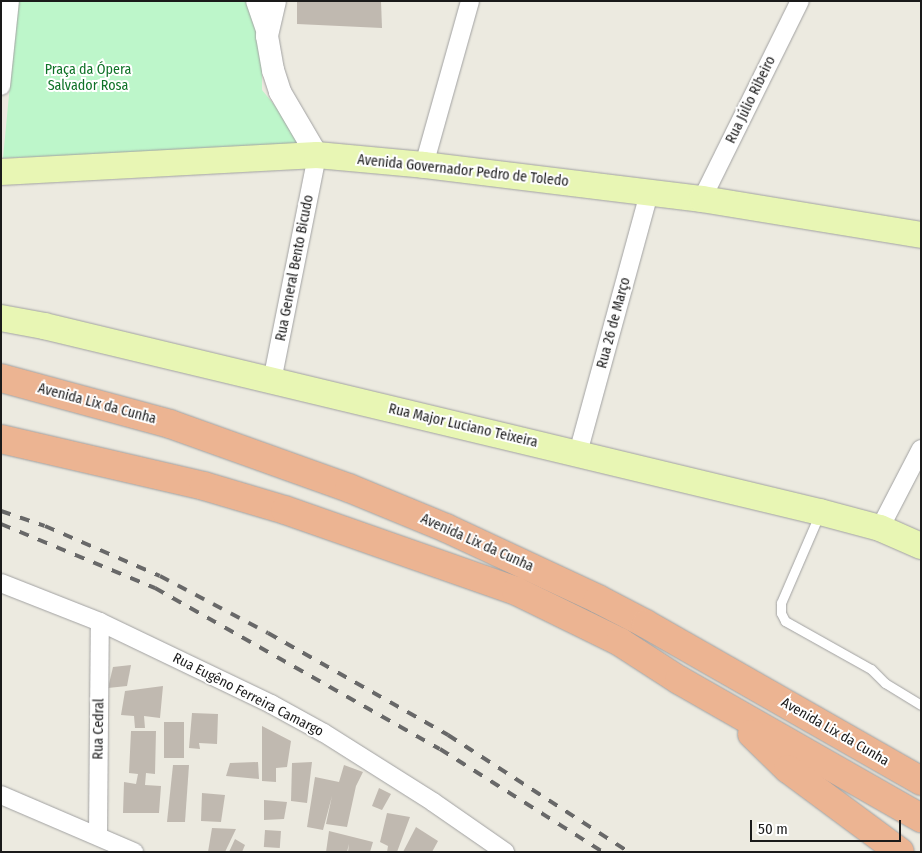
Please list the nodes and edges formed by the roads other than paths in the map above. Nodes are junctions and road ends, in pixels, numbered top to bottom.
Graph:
1 (10, 1) edge
2 (255, 1) edge
3 (275, 1) edge
4 (470, 1) edge
5 (800, 1) edge
6 (267, 36) junction
7 (1, 86) edge
8 (317, 155) junction
9 (424, 165) junction
10 (1, 172) edge
11 (649, 193) junction
12 (702, 199) junction
13 (921, 235) edge
14 (1, 318) edge
15 (1, 378) edge
16 (272, 381) junction
17 (1, 440) edge
18 (921, 449) edge
19 (578, 453) junction
20 (820, 512) junction
21 (880, 528) junction
22 (921, 546) edge
23 (1, 583) edge
24 (100, 622) junction
25 (720, 704) junction
26 (921, 705) edge
27 (921, 781) edge
28 (1, 795) edge
29 (921, 818) edge
30 (98, 835) junction
31 (134, 852) edge
32 (505, 852) edge
33 (900, 852) edge

1 - 7 street
2 - 6 street
3 - 6 street
4 - 9 street
5 - 12 street, Rua Júlio Ribeiro
6 - 8 street
8 - 9 main road, Avenida Governador Pedro de Toledo
8 - 10 main road, Avenida Governador Pedro de Toledo
8 - 16 street, Rua General Bento Bicudo
9 - 11 main road, Avenida Governador Pedro de Toledo
11 - 12 main road, Avenida Governador Pedro de Toledo
11 - 19 street, Rua 26 de Março
12 - 13 main road, Avenida Governador Pedro de Toledo
14 - 16 main road, Rua Major Luciano Teixeira
15 - 27 highway, Avenida Lix da Cunha
16 - 19 main road, Rua Major Luciano Teixeira
17 - 25 highway, Avenida Lix da Cunha
18 - 21 street
19 - 20 main road, Rua Major Luciano Teixeira
20 - 21 main road, Rua Major Luciano Teixeira
20 - 26 lane
21 - 22 main road, Rua Major Luciano Teixeira
23 - 24 street, Rua Eugêno Ferreira Camargo
24 - 30 street, Rua Cedral
24 - 32 street, Rua Eugêno Ferreira Camargo
25 - 29 highway, Avenida Lix da Cunha
25 - 33 highway
28 - 30 street
30 - 31 street

